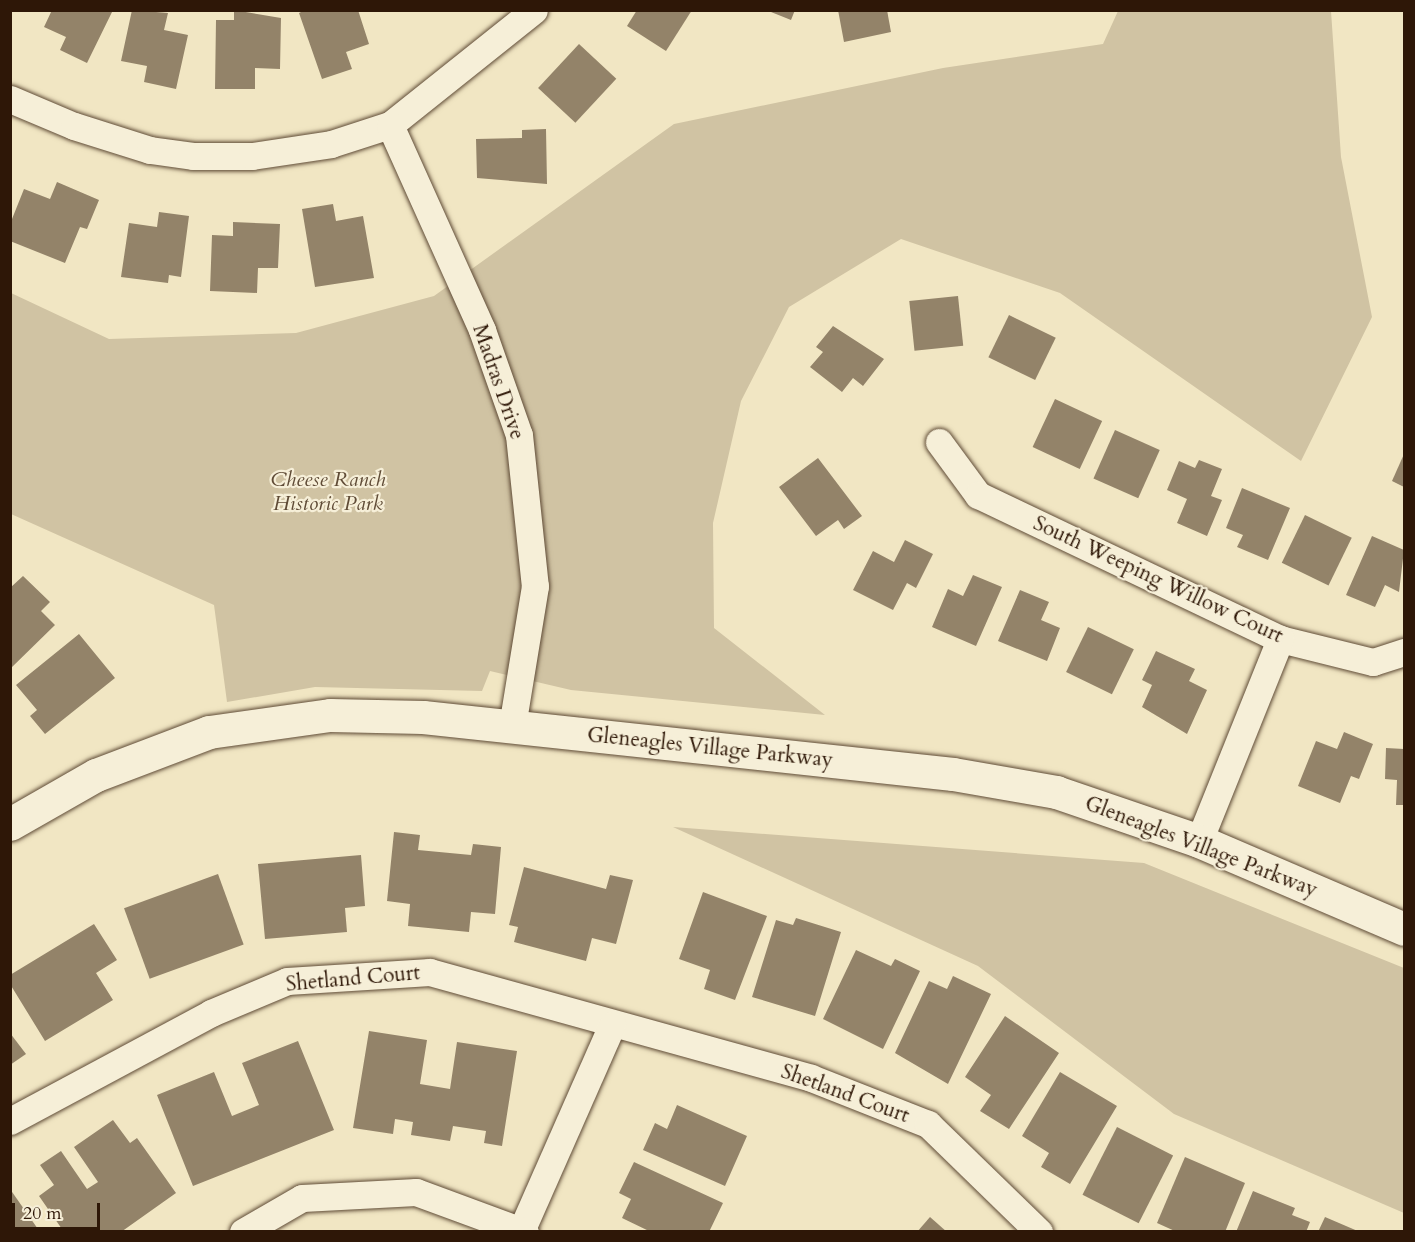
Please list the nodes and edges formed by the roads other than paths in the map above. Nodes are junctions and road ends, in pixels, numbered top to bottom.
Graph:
1 (534, 10) edge
2 (10, 99) edge
3 (390, 125) junction
4 (939, 442) dead end
5 (1280, 639) junction
6 (1404, 652) edge
7 (512, 726) junction
8 (13, 817) edge
9 (1199, 841) junction
10 (1404, 929) edge
11 (612, 1025) junction
12 (10, 1121) edge
13 (523, 1230) edge
14 (243, 1232) edge
15 (1039, 1232) edge

1 - 3 street
2 - 3 street
3 - 7 street, Madras Drive
4 - 5 street, South Weeping Willow Court
5 - 6 street, South Weeping Willow Court
5 - 9 street
7 - 8 street, Gleneagles Village Parkway
7 - 9 street, Gleneagles Village Parkway
9 - 10 street, Gleneagles Village Parkway
11 - 12 street, Shetland Court
11 - 13 street
11 - 15 street, Shetland Court
13 - 14 street

